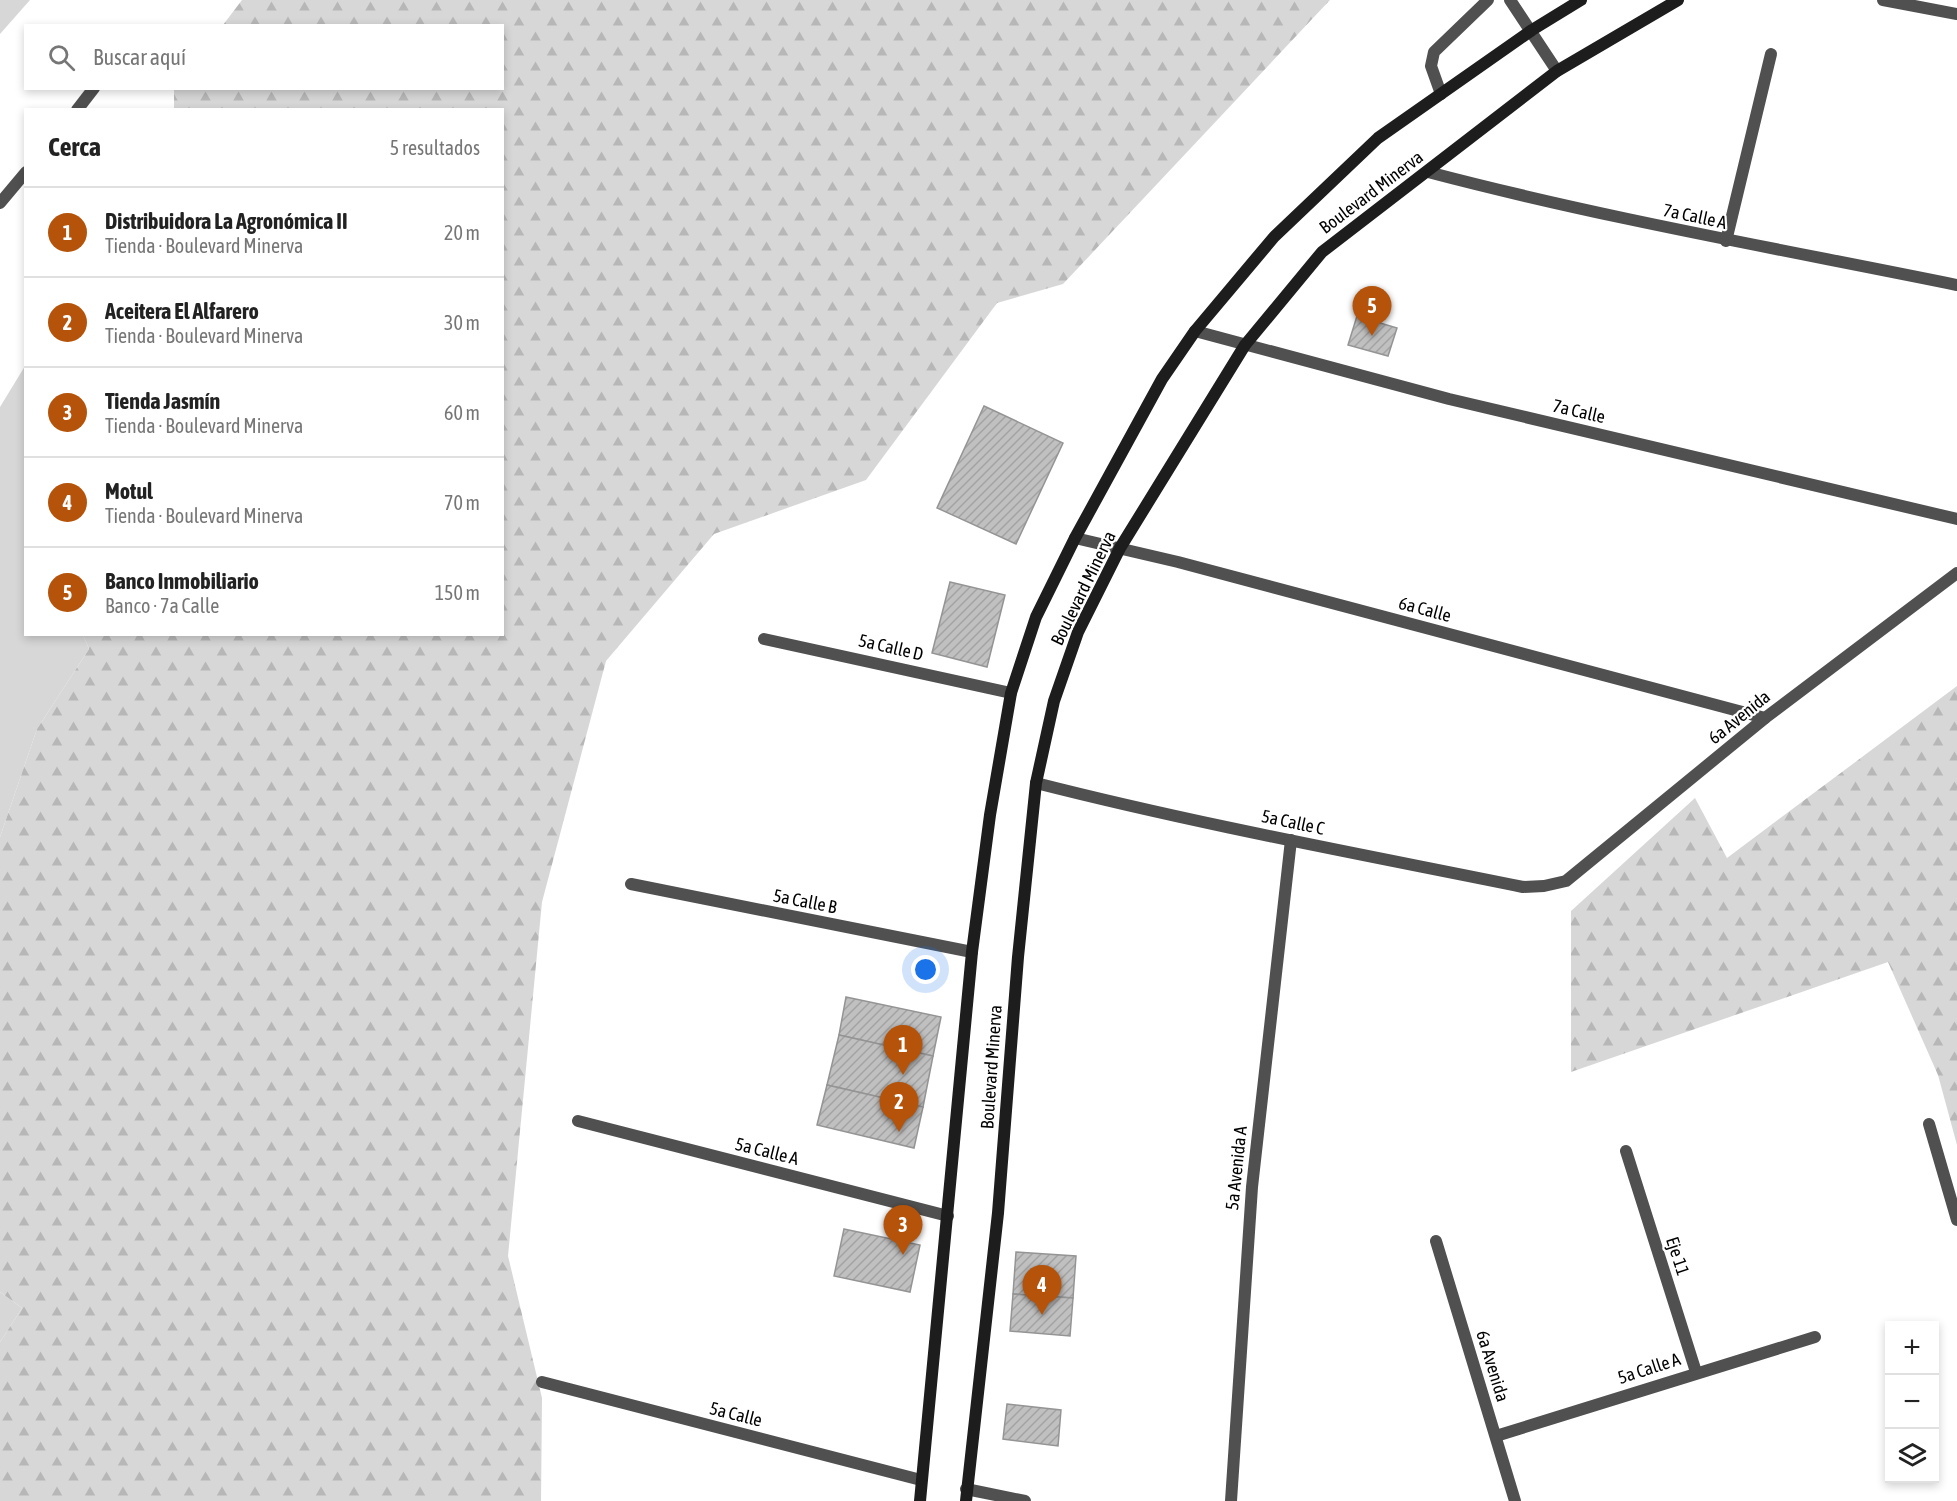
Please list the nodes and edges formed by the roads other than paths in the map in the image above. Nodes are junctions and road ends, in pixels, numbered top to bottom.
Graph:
1 (1488, 0) edge
2 (1510, 0) edge
3 (1581, 0) edge
4 (1678, 0) edge
5 (1883, 0) edge
6 (1957, 14) edge
7 (1532, 30) junction
8 (1771, 54) dead end
9 (1557, 71) junction
10 (92, 90) edge
11 (1441, 93) junction
12 (79, 108) edge
13 (1428, 172) junction
14 (24, 174) edge
15 (0, 202) edge
16 (1726, 242) junction
17 (1956, 281) edge
18 (1196, 331) junction
19 (1245, 345) junction
20 (1957, 519) edge
21 (1075, 538) junction
22 (1120, 548) junction
23 (1957, 573) edge
24 (764, 639) dead end
25 (1011, 693) junction
26 (1765, 718) junction
27 (1036, 783) junction
28 (1291, 840) junction
29 (631, 884) dead end
30 (1544, 886) joint
31 (972, 952) junction
32 (578, 1121) dead end
33 (1929, 1124) dead end
34 (1626, 1151) dead end
35 (948, 1216) junction
36 (1957, 1220) edge
37 (1436, 1241) dead end
38 (1815, 1337) dead end
39 (1696, 1372) junction
40 (542, 1382) dead end
41 (1496, 1436) junction
42 (921, 1480) junction
43 (966, 1495) edge
44 (920, 1501) edge
45 (1025, 1501) edge
46 (1231, 1501) edge
47 (1515, 1501) edge

1 - 11 street
2 - 7 street
3 - 7 street, Boulevard Minerva
4 - 9 street, Boulevard Minerva
5 - 6 street
7 - 9 street
7 - 11 street, Boulevard Minerva
8 - 16 street
9 - 13 street, Boulevard Minerva
10 - 12 street
11 - 18 street, Boulevard Minerva
13 - 16 street, 7a Calle A
13 - 19 street, Boulevard Minerva
14 - 15 street
16 - 17 street, 7a Calle A
18 - 19 street, 7a Calle
18 - 21 street, Boulevard Minerva
19 - 20 street, 7a Calle
19 - 22 street, Boulevard Minerva
21 - 22 street, 6a Calle
21 - 25 street, Boulevard Minerva
22 - 26 street, 6a Calle
22 - 27 street, Boulevard Minerva
23 - 26 street, 6a Avenida
24 - 25 street, 5a Calle D
25 - 31 street, Boulevard Minerva
26 - 30 street, 6a Avenida
27 - 28 street, 5a Calle C
27 - 43 street, Boulevard Minerva
28 - 30 street, 5a Calle C
28 - 46 street, 5a Avenida A
29 - 31 street, 5a Calle B
31 - 35 street, Boulevard Minerva
32 - 35 street, 5a Calle A
33 - 36 street
34 - 39 street, Eje 11
35 - 42 street, Boulevard Minerva
37 - 41 street, 6a Avenida
38 - 39 street, 5a Calle A
39 - 41 street, 5a Calle A
40 - 42 street, 5a Calle
41 - 47 street, 6a Avenida
42 - 44 street, Boulevard Minerva
43 - 45 street

